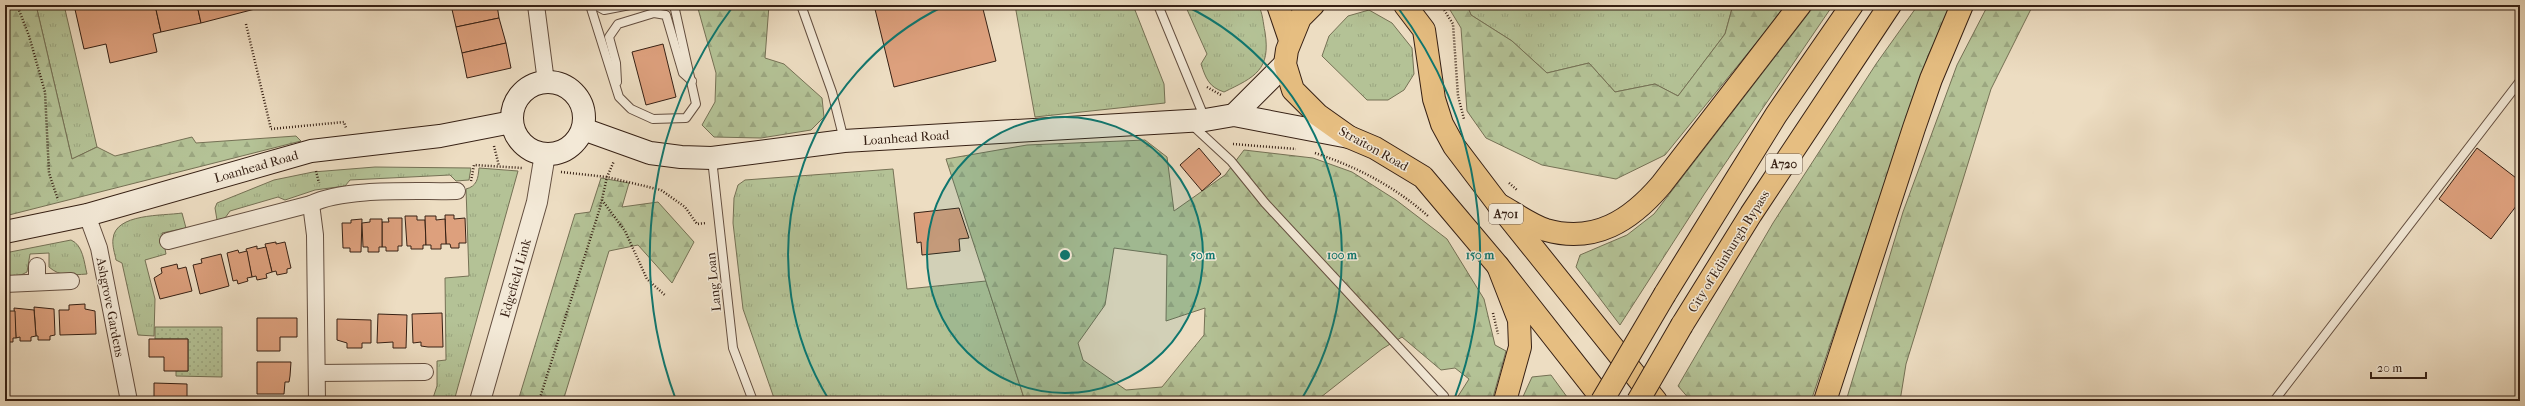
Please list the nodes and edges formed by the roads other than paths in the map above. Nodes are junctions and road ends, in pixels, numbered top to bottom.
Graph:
1 (536, 5) edge
2 (590, 5) edge
3 (595, 5) edge
4 (630, 5) edge
5 (674, 5) edge
6 (800, 5) edge
7 (1158, 5) edge
8 (1278, 5) edge
9 (1313, 5) edge
10 (1405, 5) edge
11 (1800, 5) edge
12 (1852, 5) edge
13 (1890, 5) edge
14 (1962, 5) edge
15 (1290, 40) junction
16 (1285, 64) junction
17 (2520, 80) edge
18 (692, 81) junction
19 (546, 82) junction
20 (617, 91) junction
21 (1234, 115) junction
22 (1196, 120) junction
23 (512, 122) junction
24 (583, 129) junction
25 (1349, 136) junction
26 (844, 141) junction
27 (712, 158) junction
28 (544, 162) junction
29 (457, 191) road end
30 (311, 204) junction
31 (1498, 204) junction
32 (87, 216) junction
33 (5, 232) edge
34 (168, 241) dead end
35 (37, 266) dead end
36 (1498, 266) junction
37 (71, 281) dead end
38 (37, 282) junction
39 (5, 284) edge
40 (425, 372) dead end
41 (317, 373) junction
42 (129, 401) edge
43 (317, 401) edge
44 (480, 401) edge
45 (753, 401) edge
46 (1440, 401) edge
47 (1505, 401) edge
48 (1603, 401) edge
49 (1638, 401) edge
50 (1656, 401) edge
51 (1825, 401) edge
52 (2274, 401) edge

1 - 19 street
2 - 20 lane
3 - 4 lane
5 - 18 lane
6 - 26 lane
7 - 22 lane
8 - 15 main road
9 - 15 main road, Straiton Road
10 - 31 main road, A701
11 - 31 main road
12 - 48 main road, A720, bridge
13 - 49 main road, City of Edinburgh Bypass / A720, bridge
14 - 51 main road
15 - 16 main road, Straiton Road
16 - 21 main road
16 - 25 main road, Straiton Road
17 - 52 lane
18 - 20 lane
18 - 20 lane
19 - 23 main road
19 - 24 main road
21 - 22 main road, Loanhead Road
21 - 25 main road, Loanhead Road
22 - 26 main road, Loanhead Road
22 - 46 lane
23 - 28 main road
23 - 32 main road, Loanhead Road
24 - 27 main road, Loanhead Road
24 - 28 main road
25 - 36 main road, Straiton Road
26 - 27 main road, Loanhead Road
27 - 45 lane, Lang Loan
28 - 44 street, Edgefield Link
29 - 30 street
30 - 34 street
30 - 41 street
31 - 50 main road, A701
32 - 33 main road, Loanhead Road
32 - 42 street, Ashgrove Gardens
35 - 38 street
36 - 47 main road
36 - 48 main road, Straiton Road
37 - 38 street
38 - 39 street
40 - 41 street
41 - 43 street

